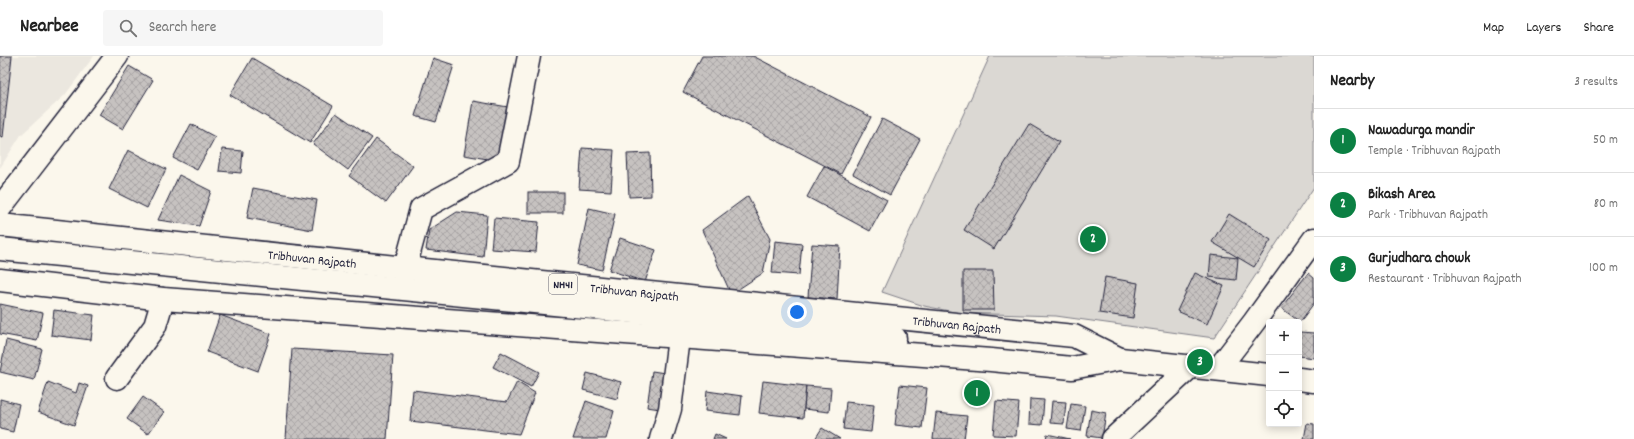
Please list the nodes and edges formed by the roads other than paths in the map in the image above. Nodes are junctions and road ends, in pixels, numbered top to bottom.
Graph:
1 (117, 56) edge
2 (529, 56) edge
3 (0, 208) edge
4 (0, 225) edge
5 (1314, 238) edge
6 (0, 249) edge
7 (405, 268) junction
8 (0, 280) edge
9 (163, 299) junction
10 (679, 338) junction
11 (1120, 359) junction
12 (991, 360) junction
13 (1190, 367) junction
14 (1218, 369) junction
15 (1266, 375) edge
16 (117, 378) dead end
17 (1302, 379) edge
18 (1314, 381) edge
19 (661, 439) edge
20 (1113, 439) edge

1 - 3 main road
2 - 7 main road
4 - 7 main road, Tribhuvan Rajpath / NH41
5 - 14 main road
6 - 12 main road
7 - 11 main road, Tribhuvan Rajpath / NH41
8 - 9 main road, Tribhuvan Rajpath / NH41
9 - 10 main road, Tribhuvan Rajpath / NH41
9 - 16 main road
10 - 12 main road, Tribhuvan Rajpath / NH41
10 - 19 main road
11 - 12 main road, Tribhuvan Rajpath / NH41
11 - 13 main road, Tribhuvan Rajpath / NH41
13 - 14 main road, Tribhuvan Rajpath / NH41
13 - 20 main road
14 - 15 main road, Tribhuvan Rajpath / NH41
17 - 18 main road

